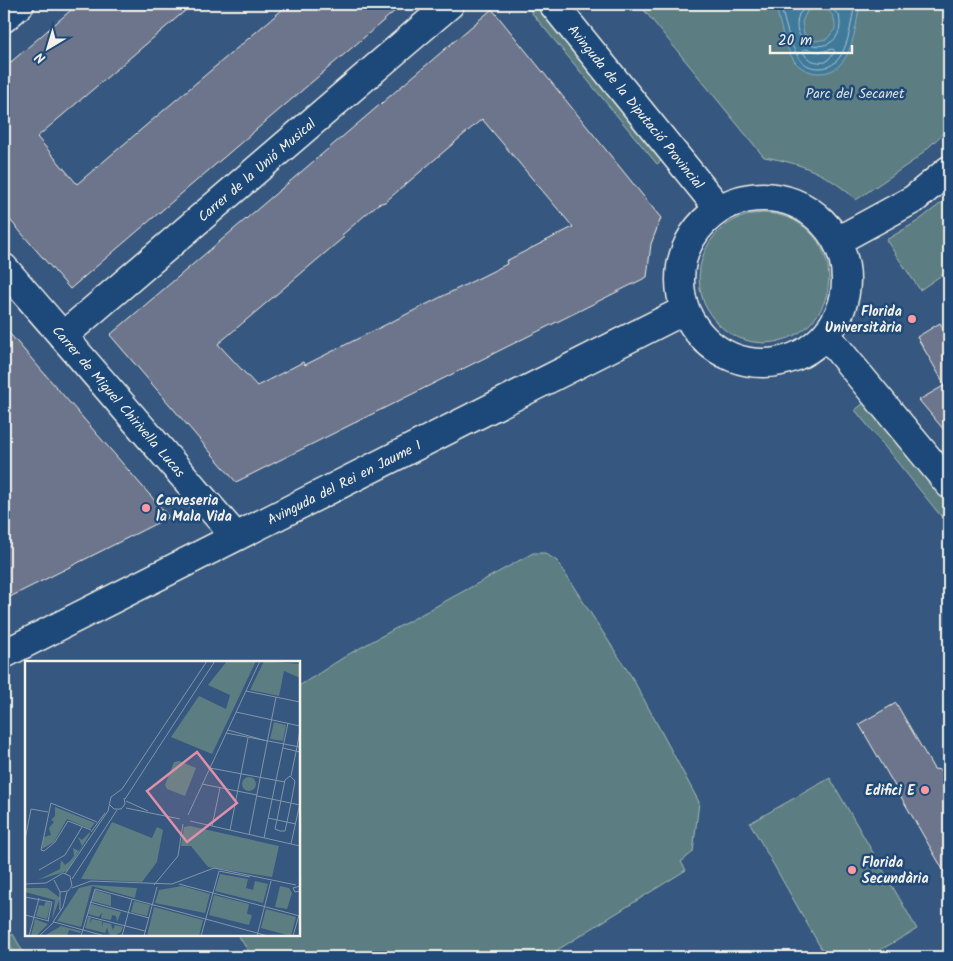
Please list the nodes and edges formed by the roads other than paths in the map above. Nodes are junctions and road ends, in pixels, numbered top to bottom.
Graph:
1 (20, 4) edge
2 (450, 4) edge
3 (554, 4) edge
4 (4, 18) edge
5 (949, 170) edge
6 (719, 209) junction
7 (837, 242) junction
8 (4, 268) edge
9 (686, 310) junction
10 (826, 335) junction
11 (63, 336) junction
12 (949, 484) edge
13 (235, 536) junction
14 (4, 654) edge

1 - 4 street
2 - 11 street, Carrer de la Unió Musical
3 - 6 street, Avinguda de la Diputació Provincial
5 - 7 street
6 - 7 street
6 - 9 street
7 - 10 street
8 - 11 street, Carrer de Miguel Chirivella Lucas
9 - 10 street
9 - 13 street, Avinguda del Rei en Jaume I
10 - 12 street
11 - 13 street, Carrer de Miguel Chirivella Lucas
13 - 14 street, Avinguda del Rei en Jaume I

